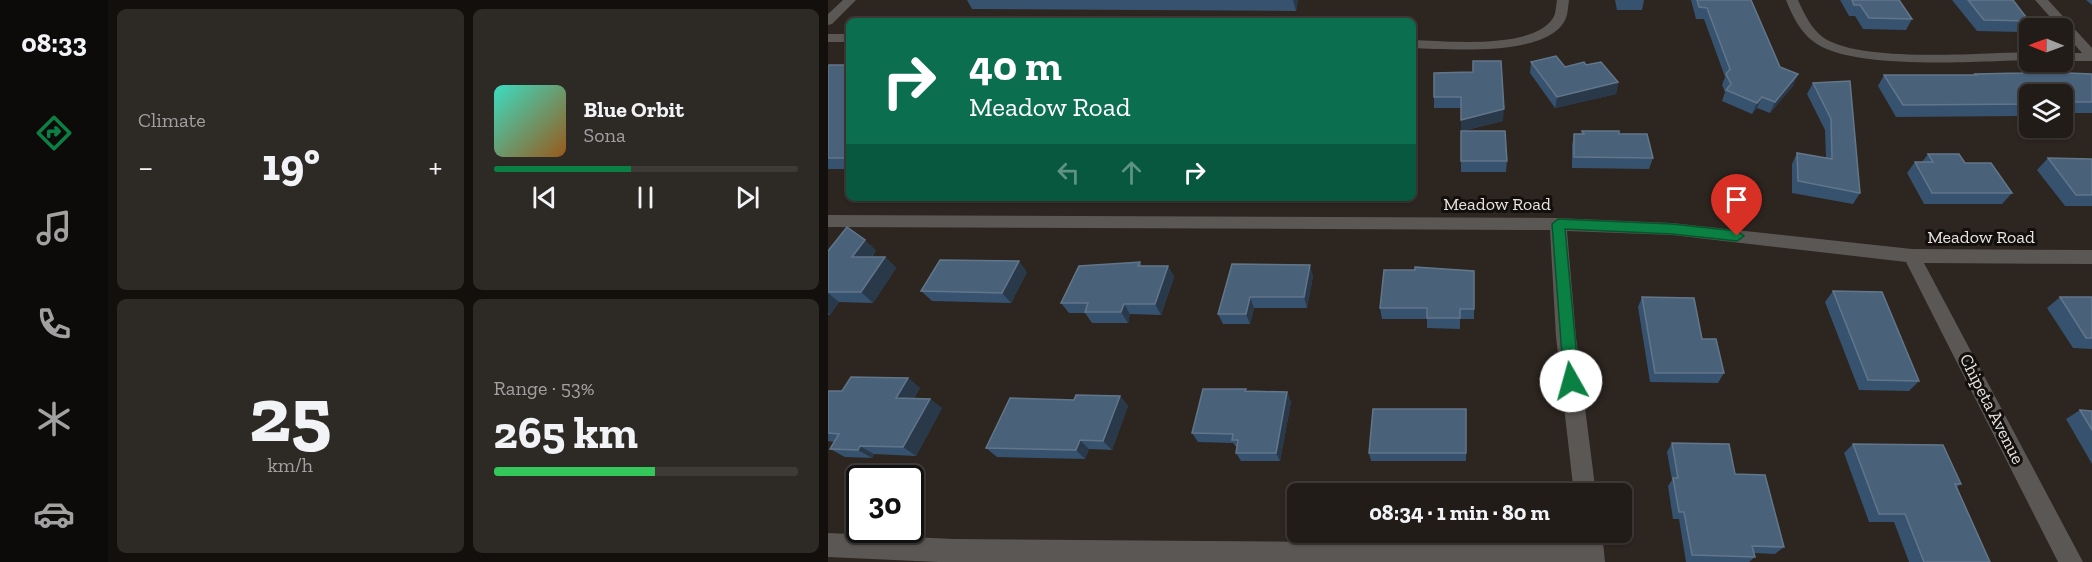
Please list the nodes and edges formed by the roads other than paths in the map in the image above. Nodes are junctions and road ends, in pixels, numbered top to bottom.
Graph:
1 (850, 0) edge
2 (1563, 0) edge
3 (1792, 0) edge
4 (2041, 0) edge
5 (828, 21) edge
6 (828, 38) edge
7 (846, 38) edge
8 (1416, 44) edge
9 (2019, 57) edge
10 (2073, 57) edge
11 (2092, 57) edge
12 (828, 221) edge
13 (1558, 224) junction
14 (1912, 256) junction
15 (2092, 257) edge
16 (1584, 483) edge
17 (828, 545) edge
18 (1592, 550) edge
19 (2071, 562) edge

1 - 5 street
2 - 8 street
3 - 9 street
4 - 11 street
6 - 7 street
10 - 11 street
12 - 13 street, Meadow Road
13 - 14 street, Meadow Road
13 - 16 street
14 - 15 street, Meadow Road
14 - 19 street, Chipeta Avenue
17 - 18 street

